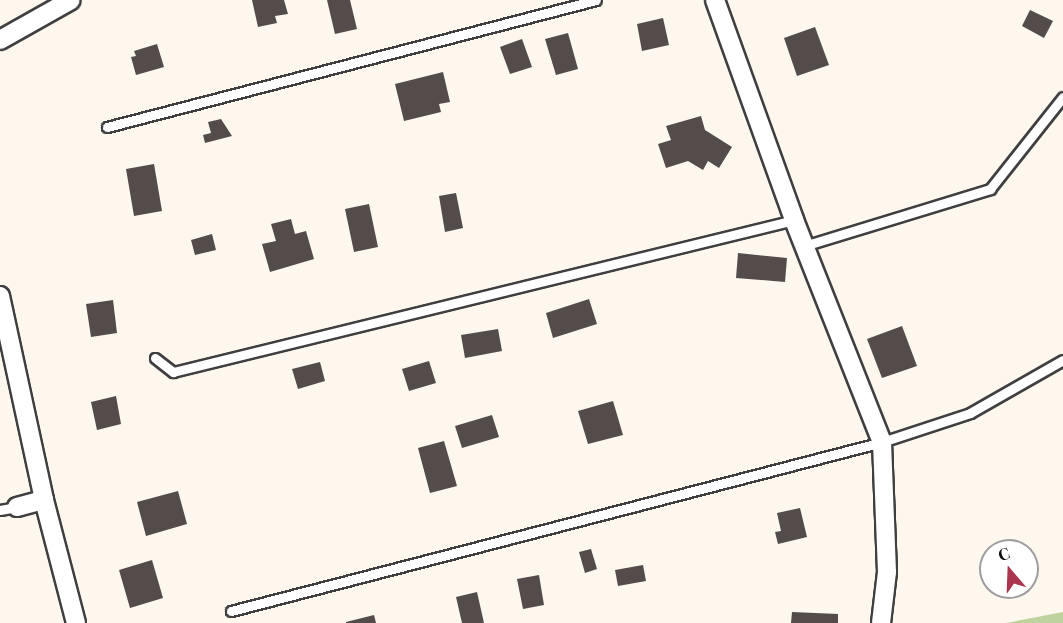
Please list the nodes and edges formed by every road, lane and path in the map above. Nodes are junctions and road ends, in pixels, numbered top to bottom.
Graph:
1 (71, 0) edge
2 (596, 0) edge
3 (715, 0) edge
4 (0, 40) edge
5 (1063, 97) edge
6 (107, 127) dead end
7 (794, 220) junction
8 (804, 246) junction
9 (0, 296) edge
10 (154, 358) dead end
11 (1063, 360) edge
12 (882, 442) junction
13 (44, 500) junction
14 (9, 508) edge
15 (231, 611) dead end
16 (76, 623) edge
17 (880, 623) edge

1 - 4 street
2 - 6 lane
3 - 7 street
5 - 8 lane
7 - 8 street
7 - 10 lane
8 - 12 street
9 - 13 street
11 - 12 lane
12 - 15 lane
12 - 17 street
13 - 14 street
13 - 16 street

